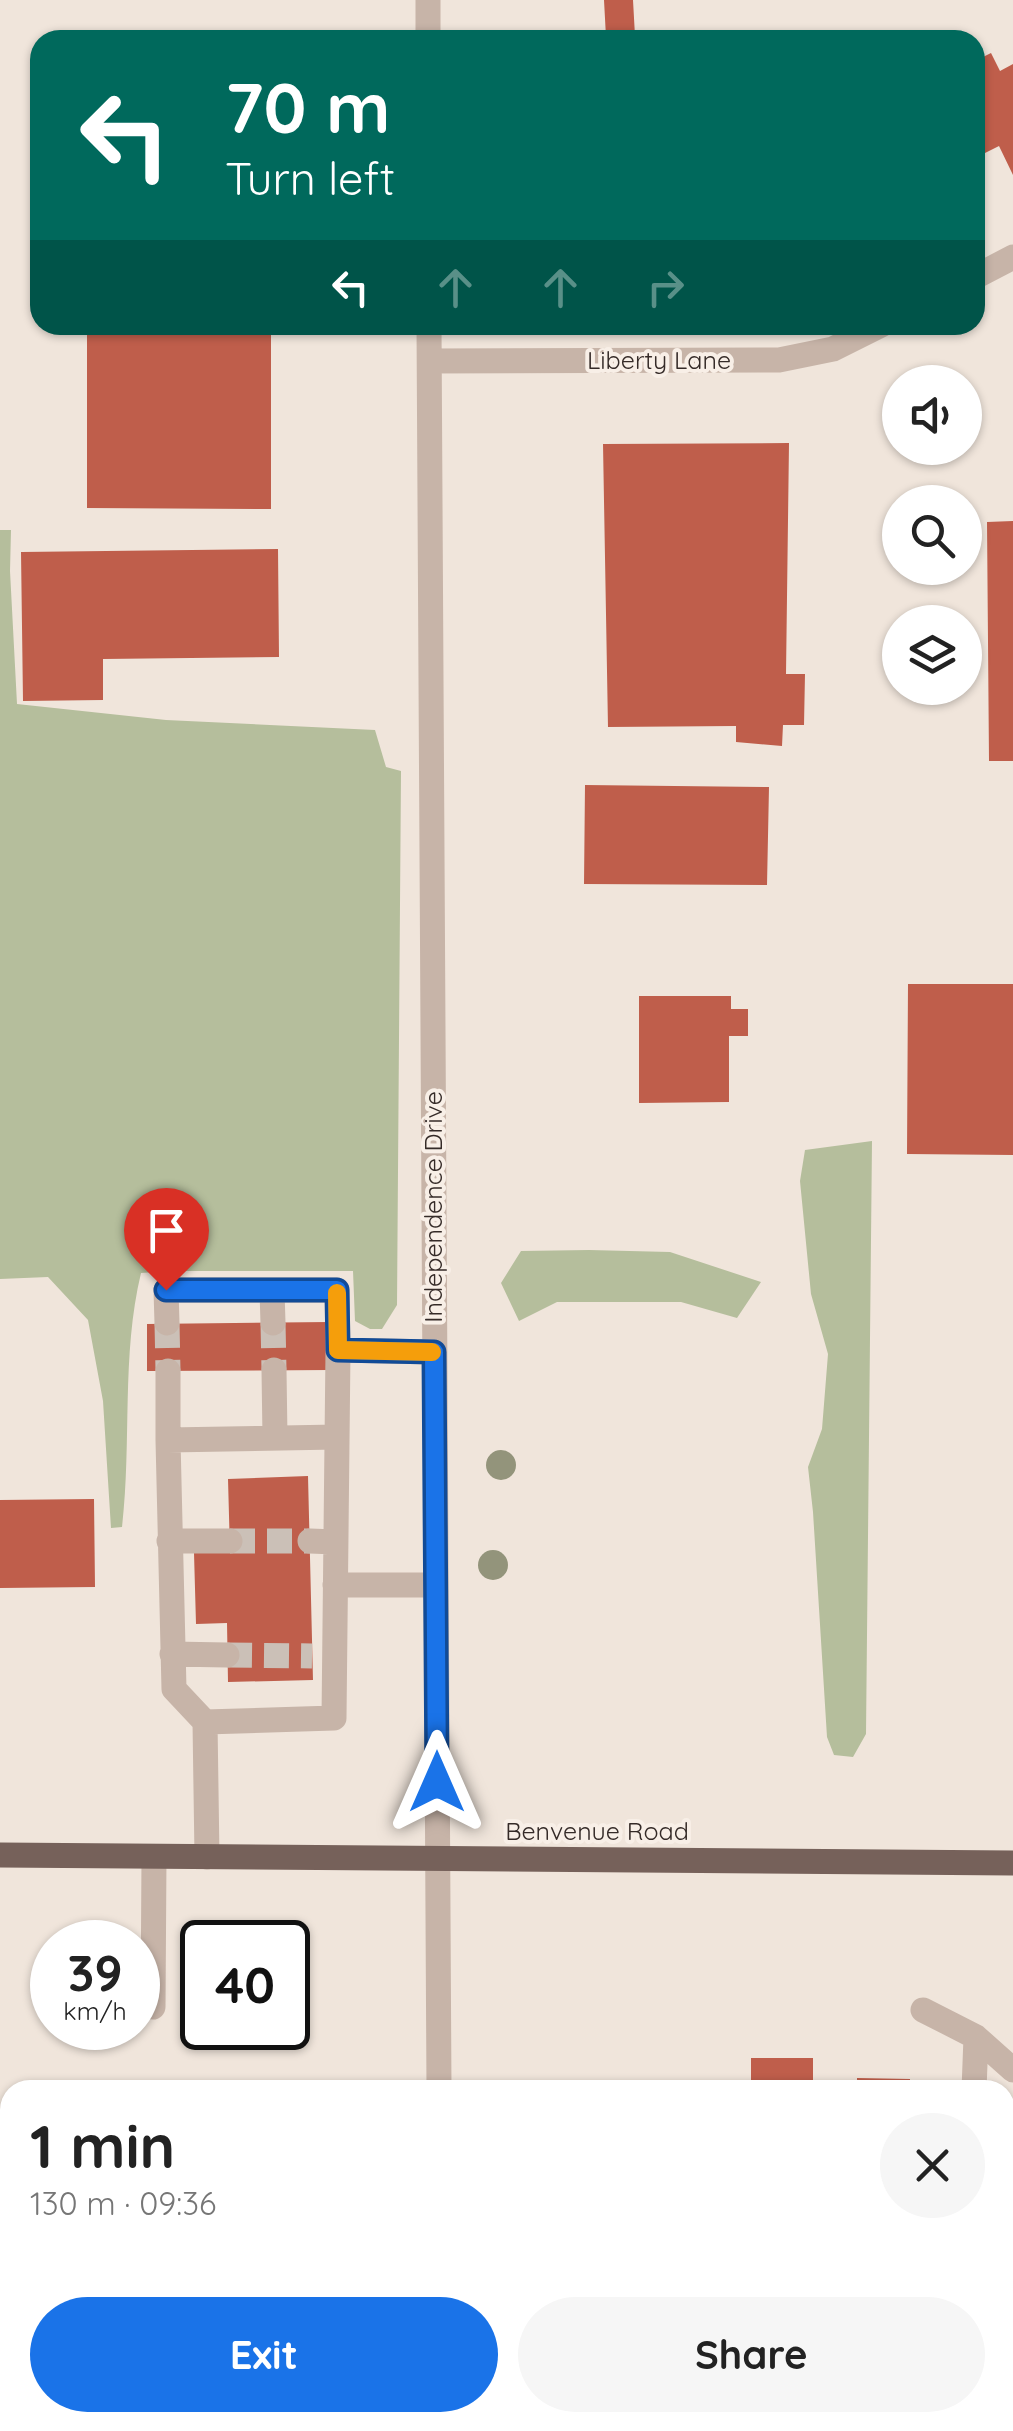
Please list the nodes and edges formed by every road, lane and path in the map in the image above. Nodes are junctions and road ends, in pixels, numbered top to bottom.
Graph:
1 (428, 0) edge
2 (428, 30) edge
3 (1013, 258) edge
4 (985, 272) edge
5 (430, 335) edge
6 (860, 335) edge
7 (430, 362) junction
8 (272, 1291) junction
9 (273, 1322) tunnel mouth
10 (167, 1324) tunnel mouth
11 (338, 1350) junction
12 (434, 1352) junction
13 (274, 1370) tunnel mouth
14 (168, 1371) tunnel mouth
15 (337, 1437) junction
16 (275, 1438) junction
17 (168, 1440) junction
18 (230, 1541) tunnel mouth
19 (169, 1542) junction
20 (335, 1585) junction
21 (436, 1586) junction
22 (172, 1654) junction
23 (227, 1655) tunnel mouth
24 (205, 1722) junction
25 (0, 1855) edge
26 (154, 1857) junction
27 (207, 1857) junction
28 (438, 1860) junction
29 (1013, 1863) edge
30 (154, 1920) edge
31 (922, 2010) dead end
32 (976, 2037) junction
33 (1013, 2070) edge
34 (439, 2080) edge
35 (974, 2080) edge

1 - 2 street
3 - 4 street
5 - 7 street, Independence Drive
6 - 7 street, Liberty Lane
7 - 12 street, Independence Drive
8 - 9 street
8 - 10 street
8 - 11 street
11 - 12 street
11 - 15 street
12 - 21 street, Independence Drive
13 - 16 street
14 - 17 street
15 - 16 street
15 - 20 street
16 - 17 street
17 - 19 street
18 - 19 street
19 - 22 street
20 - 21 street
20 - 24 street
21 - 28 street, Independence Drive
22 - 23 street
22 - 24 street
24 - 27 street
25 - 26 main road, Benvenue Road
26 - 27 main road, Benvenue Road
26 - 30 street
27 - 28 main road, Benvenue Road
28 - 29 main road, Benvenue Road
28 - 34 street, Independence Drive
31 - 32 street
32 - 33 street
32 - 35 street

